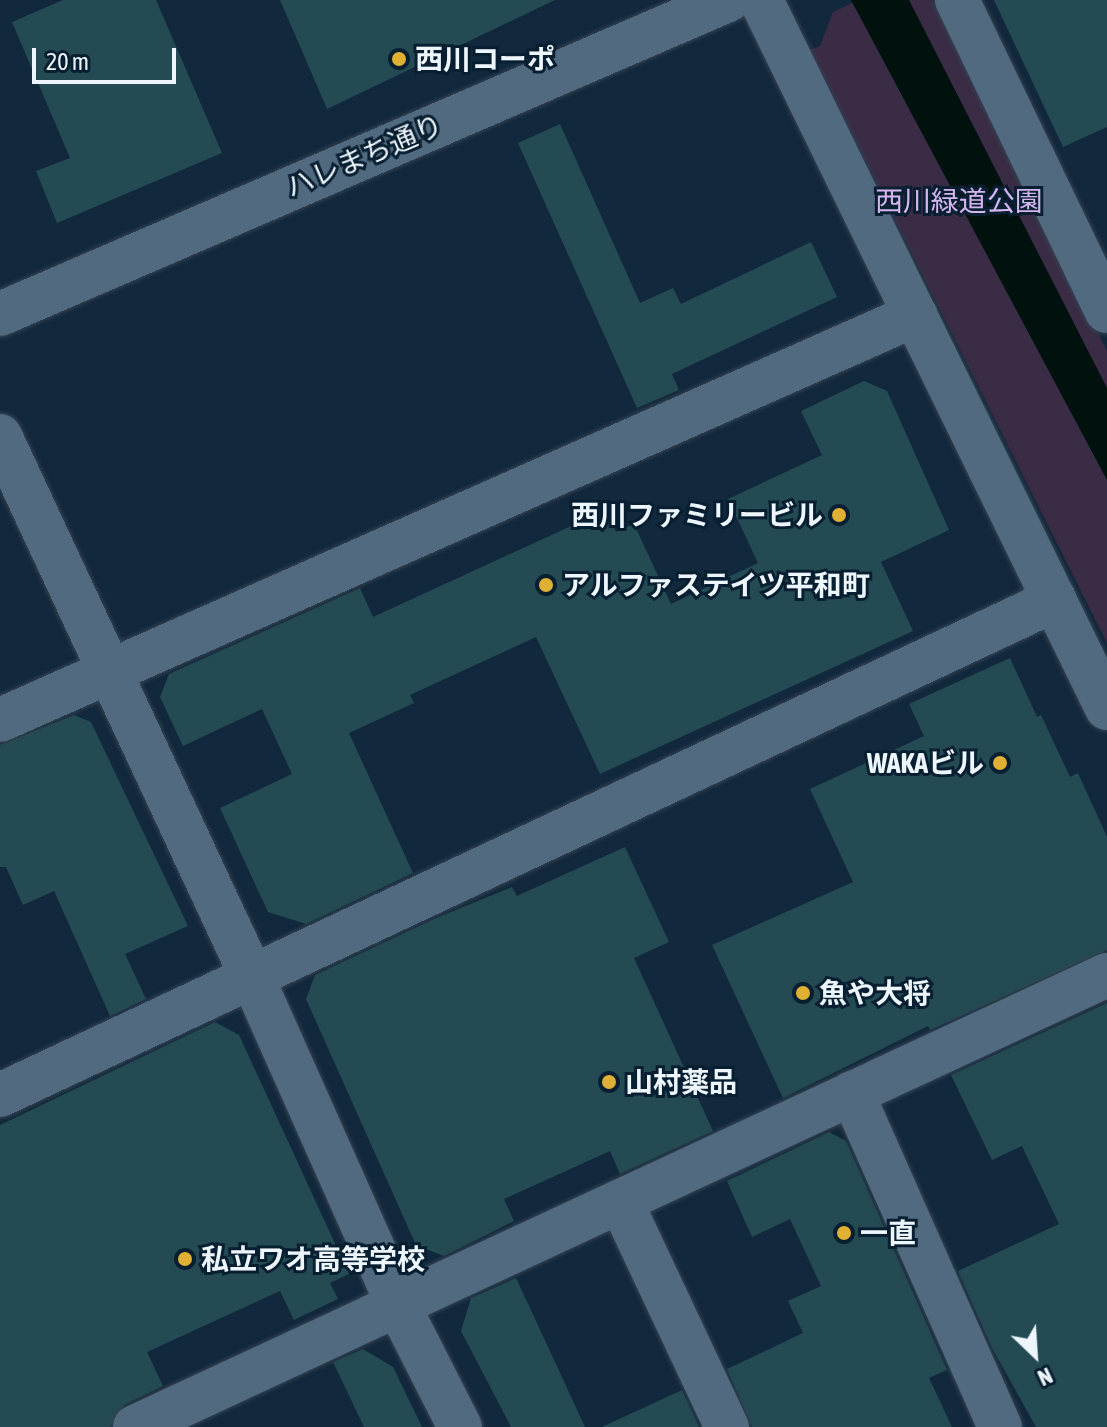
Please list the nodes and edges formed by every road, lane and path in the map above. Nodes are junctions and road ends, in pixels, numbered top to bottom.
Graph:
1 (728, 0) edge
2 (761, 0) edge
3 (957, 0) edge
4 (1107, 311) edge
5 (0, 314) edge
6 (915, 315) junction
7 (0, 436) edge
8 (1055, 600) junction
9 (108, 674) junction
10 (1107, 708) edge
11 (0, 720) edge
12 (1107, 975) edge
13 (253, 979) junction
14 (852, 1093) junction
15 (0, 1095) edge
16 (621, 1202) junction
17 (398, 1305) junction
18 (135, 1427) edge
19 (460, 1427) edge
20 (727, 1427) edge
21 (1000, 1427) edge

1 - 5 street, ハレまち通り
2 - 6 street
3 - 4 street
6 - 8 street
6 - 9 street
7 - 9 street
8 - 10 street
8 - 13 street
9 - 11 street
9 - 13 street
12 - 14 street
13 - 15 street
13 - 17 street
14 - 16 street
14 - 21 street
16 - 17 street
16 - 20 street
17 - 18 street
17 - 19 street

